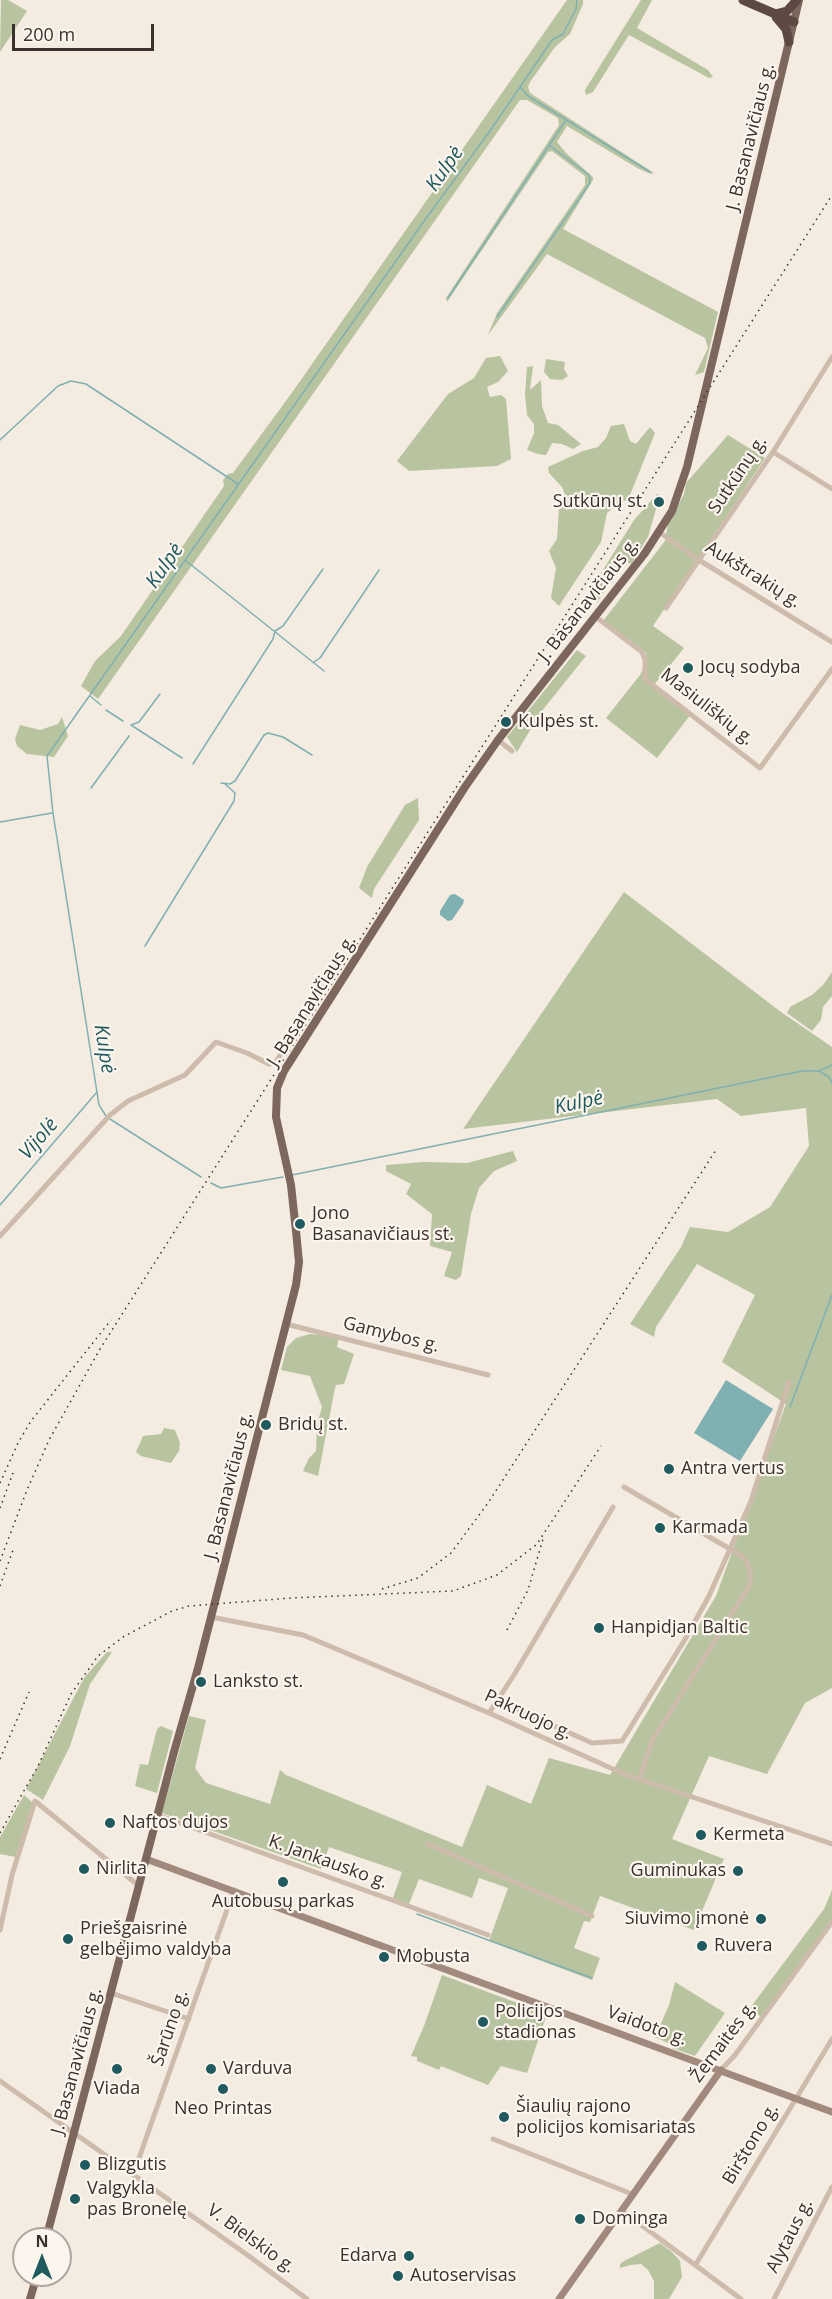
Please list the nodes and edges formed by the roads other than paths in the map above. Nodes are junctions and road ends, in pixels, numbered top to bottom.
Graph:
1 (743, 0) edge
2 (798, 0) edge
3 (772, 14) junction
4 (794, 22) junction
5 (789, 42) junction
6 (832, 357) edge
7 (773, 452) junction
8 (832, 489) edge
9 (659, 532) junction
10 (699, 560) junction
11 (666, 608) dead end
12 (596, 617) junction
13 (832, 642) edge
14 (832, 669) edge
15 (498, 740) junction
16 (512, 751) dead end
17 (341, 962) dead end
18 (0, 1236) edge
19 (286, 1324) junction
20 (488, 1375) dead end
21 (789, 1382) dead end
22 (624, 1487) dead end
23 (613, 1507) dead end
24 (730, 1549) junction
25 (211, 1617) junction
26 (498, 1701) junction
27 (489, 1713) junction
28 (639, 1780) junction
29 (158, 1815) junction
30 (428, 1844) dead end
31 (832, 1844) edge
32 (147, 1859) junction
33 (139, 1886) junction
34 (234, 1890) junction
35 (592, 1916) dead end
36 (832, 1922) edge
37 (0, 1930) edge
38 (488, 1935) dead end
39 (111, 1993) junction
40 (189, 2019) junction
41 (832, 2039) edge
42 (721, 2070) junction
43 (0, 2081) edge
44 (796, 2099) junction
45 (832, 2112) edge
46 (73, 2134) junction
47 (493, 2139) dead end
48 (134, 2175) junction
49 (832, 2187) edge
50 (632, 2194) junction
51 (621, 2210) junction
52 (49, 2227) edge
53 (696, 2265) junction
54 (307, 2299) edge
55 (559, 2299) edge
56 (741, 2299) edge
57 (774, 2299) edge

1 - 3 highway
2 - 3 highway
2 - 4 main road, J. Basanavičiaus g.
3 - 4 highway
3 - 5 highway
4 - 5 main road, J. Basanavičiaus g.
5 - 9 main road, J. Basanavičiaus g.
6 - 7 street, Sutkūnų g.
7 - 8 street
7 - 10 street, Sutkūnų g.
9 - 10 street, Aukštrakių g.
9 - 12 main road, J. Basanavičiaus g.
10 - 11 street, Sutkūnų g.
10 - 13 street, Aukštrakių g.
12 - 14 street, Masiuliškių g.
12 - 15 main road, J. Basanavičiaus g.
15 - 16 street
15 - 19 main road, J. Basanavičiaus g.
17 - 18 street
19 - 20 street, Gamybos g.
19 - 25 main road, J. Basanavičiaus g.
21 - 24 street
22 - 24 street
23 - 26 street
24 - 26 street
24 - 28 street
25 - 27 street, Pakruojo g.
25 - 29 main road, J. Basanavičiaus g.
26 - 27 street
27 - 28 street, Pakruojo g.
28 - 31 street, Pakruojo g.
29 - 32 main road, J. Basanavičiaus g.
29 - 38 street, K. Jankausko g.
30 - 35 street
32 - 33 main road, J. Basanavičiaus g.
32 - 34 main road, Vaidoto g.
33 - 37 street
33 - 39 main road, J. Basanavičiaus g.
34 - 40 street, Šarūno g.
34 - 42 main road, Vaidoto g.
36 - 42 street, Žemaitės g.
39 - 40 street
39 - 46 main road, J. Basanavičiaus g.
40 - 48 street, Šarūno g.
41 - 44 street, Birštono g.
42 - 44 main road, Vaidoto g.
42 - 50 main road, Žemaitės g.
43 - 46 street, V. Bielskio g.
44 - 45 main road, Vaidoto g.
44 - 53 street, Birštono g.
46 - 48 street, V. Bielskio g.
46 - 52 main road, J. Basanavičiaus g.
47 - 50 street
48 - 54 street, V. Bielskio g.
49 - 57 street, Alytaus g.
50 - 51 main road, Žemaitės g.
51 - 53 street
51 - 55 main road, Žemaitės g.
53 - 56 street

